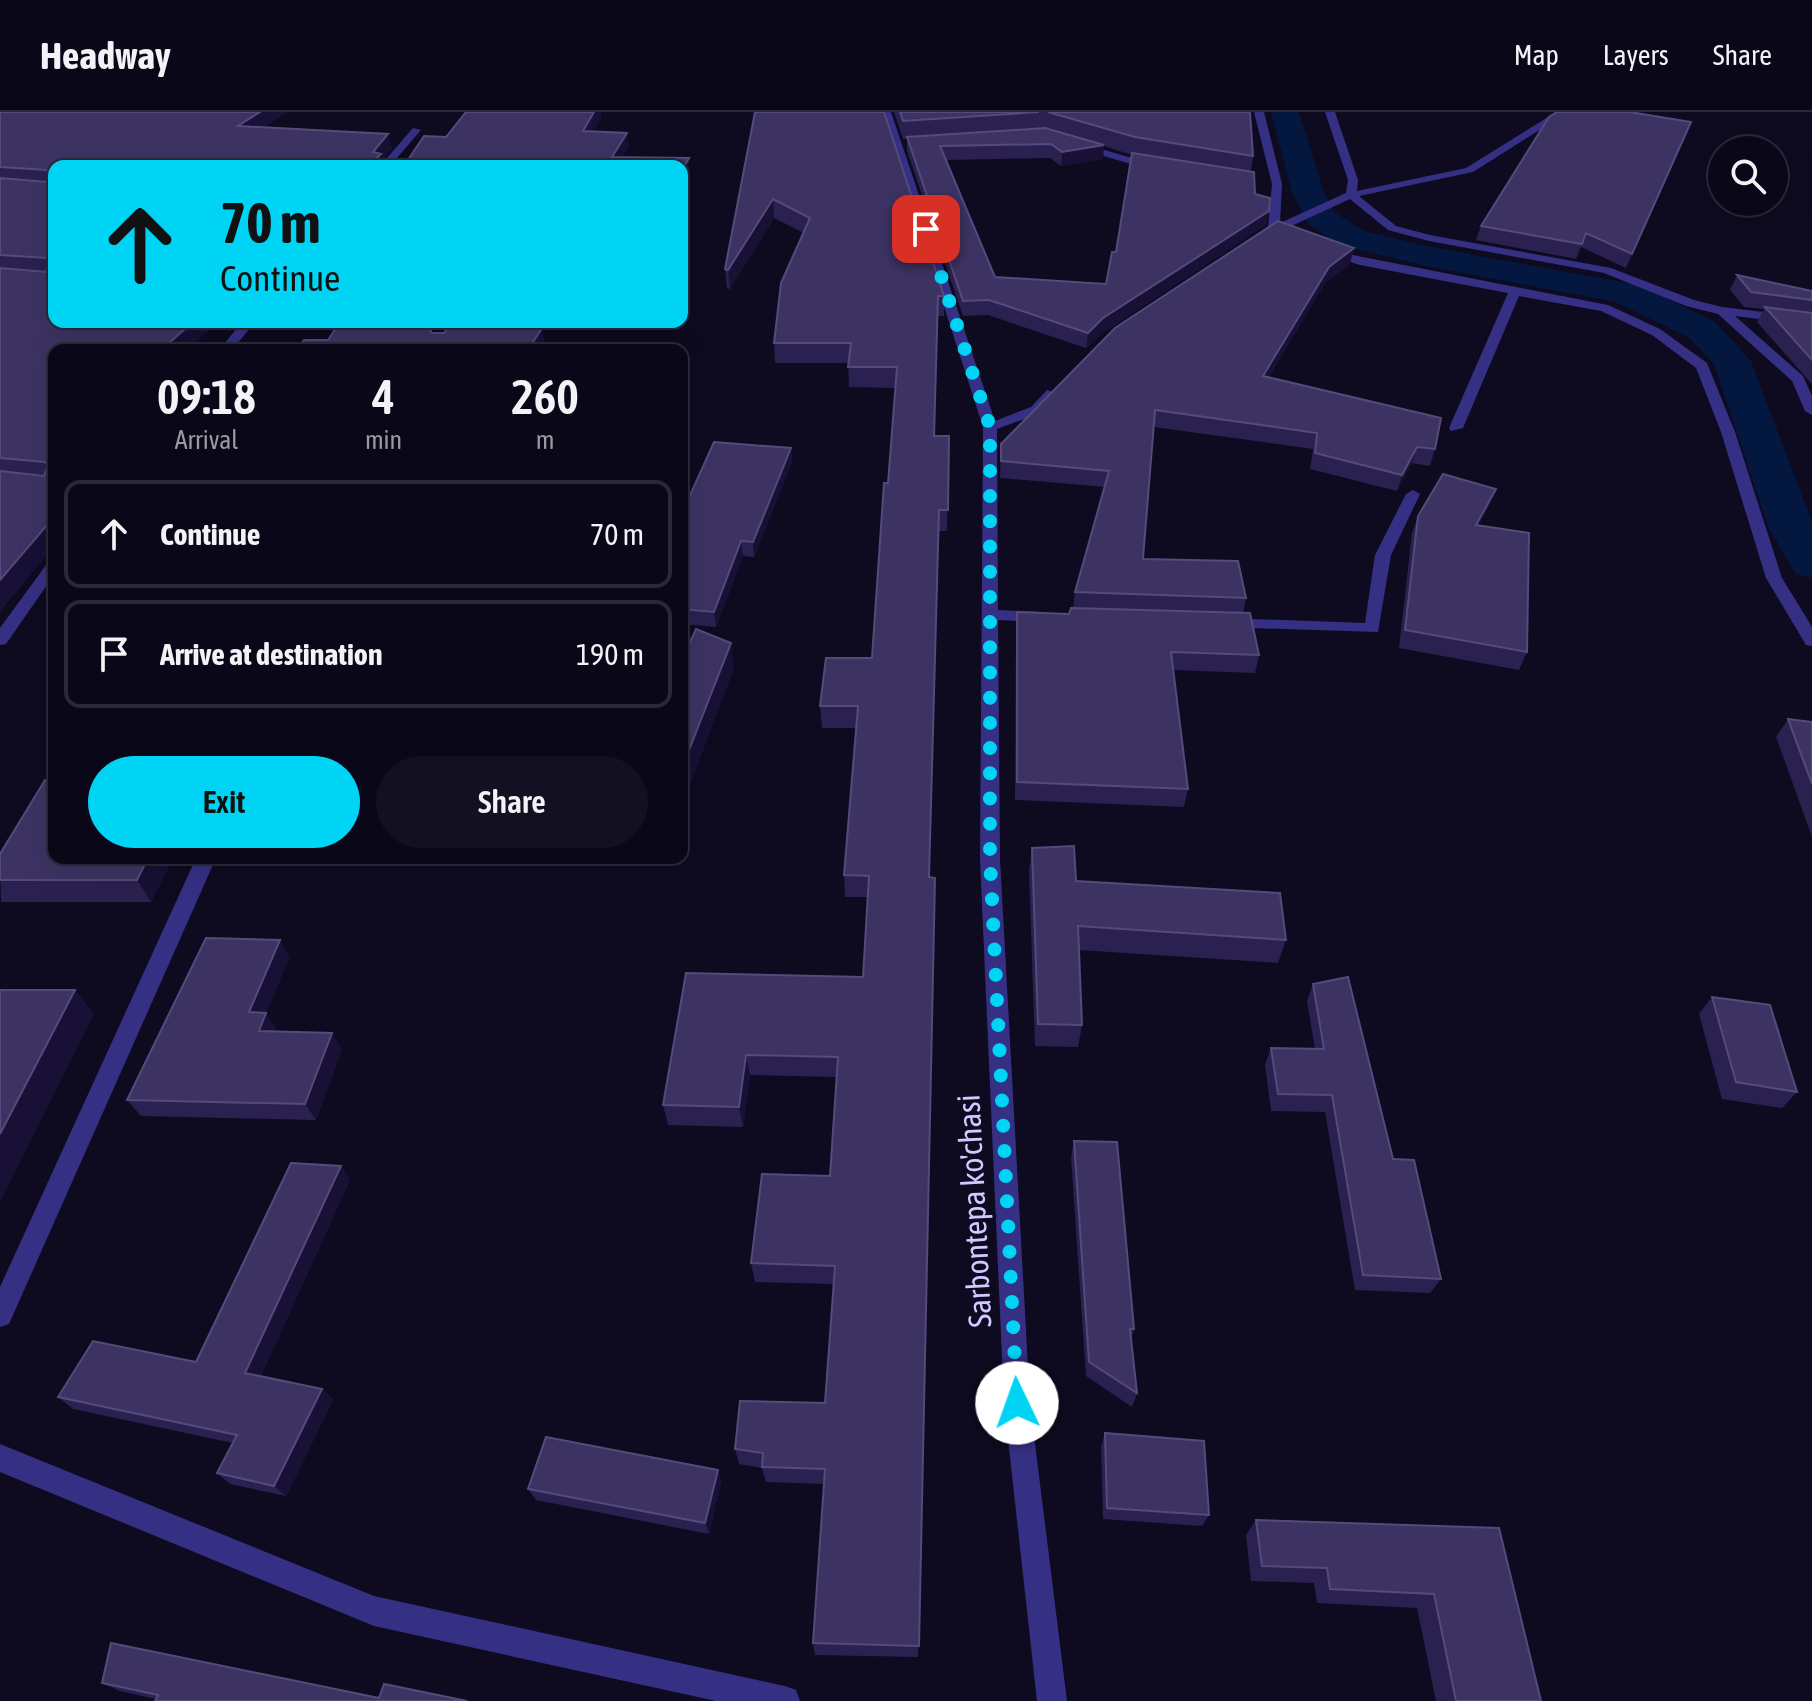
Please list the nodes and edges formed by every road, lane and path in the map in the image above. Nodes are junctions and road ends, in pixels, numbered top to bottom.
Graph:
1 (886, 112) edge
2 (1259, 112) edge
3 (1330, 112) edge
4 (1563, 112) edge
5 (416, 130) dead end
6 (1060, 139) edge
7 (390, 160) edge
8 (1175, 168) edge
9 (1262, 182) dead end
10 (1277, 184) junction
11 (1351, 195) junction
12 (1274, 228) junction
13 (1248, 245) edge
14 (1515, 291) junction
15 (1722, 311) junction
16 (1812, 322) edge
17 (244, 328) edge
18 (230, 344) edge
19 (1066, 380) edge
20 (1812, 411) edge
21 (990, 427) junction
22 (1456, 428) dead end
23 (1413, 494) dead end
24 (48, 572) edge
25 (990, 615) junction
26 (1054, 617) edge
27 (1213, 623) edge
28 (0, 640) edge
29 (1812, 641) edge
30 (203, 864) edge
31 (0, 1315) edge
32 (0, 1458) edge
33 (785, 1701) edge
34 (1052, 1701) edge

1 - 21 street, Sarbontepa ko'chasi
2 - 10 street
3 - 11 street
4 - 11 street
5 - 7 street
6 - 8 street
9 - 10 street
10 - 12 street
11 - 12 street
11 - 15 street
12 - 13 street
12 - 14 street
14 - 22 street
14 - 29 street
15 - 16 street
15 - 20 street
17 - 18 street
19 - 21 street
21 - 25 street, Sarbontepa ko'chasi
23 - 27 street
24 - 28 street
25 - 26 street
25 - 34 street, Sarbontepa ko'chasi
30 - 31 street
32 - 33 street

